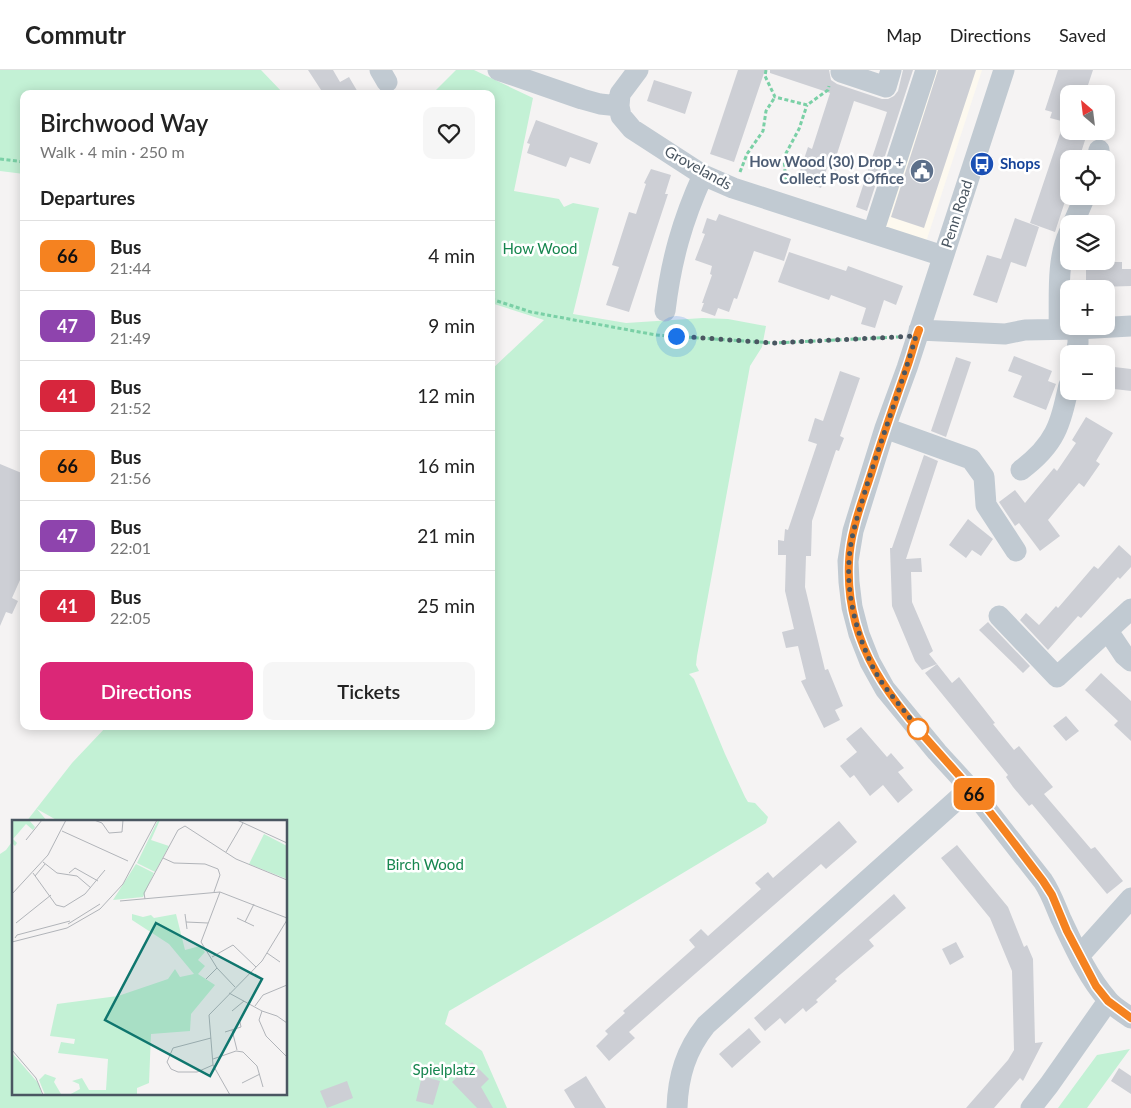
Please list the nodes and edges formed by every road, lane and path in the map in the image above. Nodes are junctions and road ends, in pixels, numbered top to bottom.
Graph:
1 (498, 70) edge
2 (638, 70) edge
3 (766, 70) edge
4 (891, 70) edge
5 (926, 70) edge
6 (1004, 70) edge
7 (841, 72) joint
8 (775, 97) junction
9 (807, 105) junction
10 (619, 106) junction
11 (0, 158) edge
12 (20, 161) edge
13 (703, 175) junction
14 (733, 188) junction
15 (788, 206) junction
16 (873, 233) junction
17 (943, 256) junction
18 (495, 300) edge
19 (665, 311) dead end
20 (1131, 326) edge
21 (920, 327) junction
22 (1115, 327) edge
23 (1060, 329) edge
24 (1066, 400) edge
25 (885, 428) junction
26 (1021, 470) dead end
27 (1016, 550) dead end
28 (1131, 609) edge
29 (998, 616) dead end
30 (1108, 631) junction
31 (1131, 661) edge
32 (970, 788) junction
33 (1131, 898) edge
34 (1080, 956) junction
35 (1108, 1001) junction
36 (1131, 1018) edge
37 (677, 1108) edge
38 (1031, 1108) edge

1 - 10 street
2 - 10 street
3 - 8 path
4 - 7 street
5 - 16 street
6 - 17 street, Penn Road
7 - 9 path
8 - 9 path
8 - 14 path
9 - 15 path
10 - 13 street, Grovelands
11 - 12 path
13 - 14 street, Grovelands
13 - 19 street
14 - 15 street, Grovelands
15 - 16 street, Grovelands
16 - 17 street, Grovelands
17 - 21 street, Penn Road
18 - 21 path
20 - 22 street
21 - 23 street
21 - 25 street
24 - 26 street
25 - 27 street
25 - 32 street
28 - 30 street
29 - 30 street
30 - 31 street
32 - 34 street
32 - 37 street
33 - 34 street
34 - 35 street
35 - 36 street
35 - 38 street

